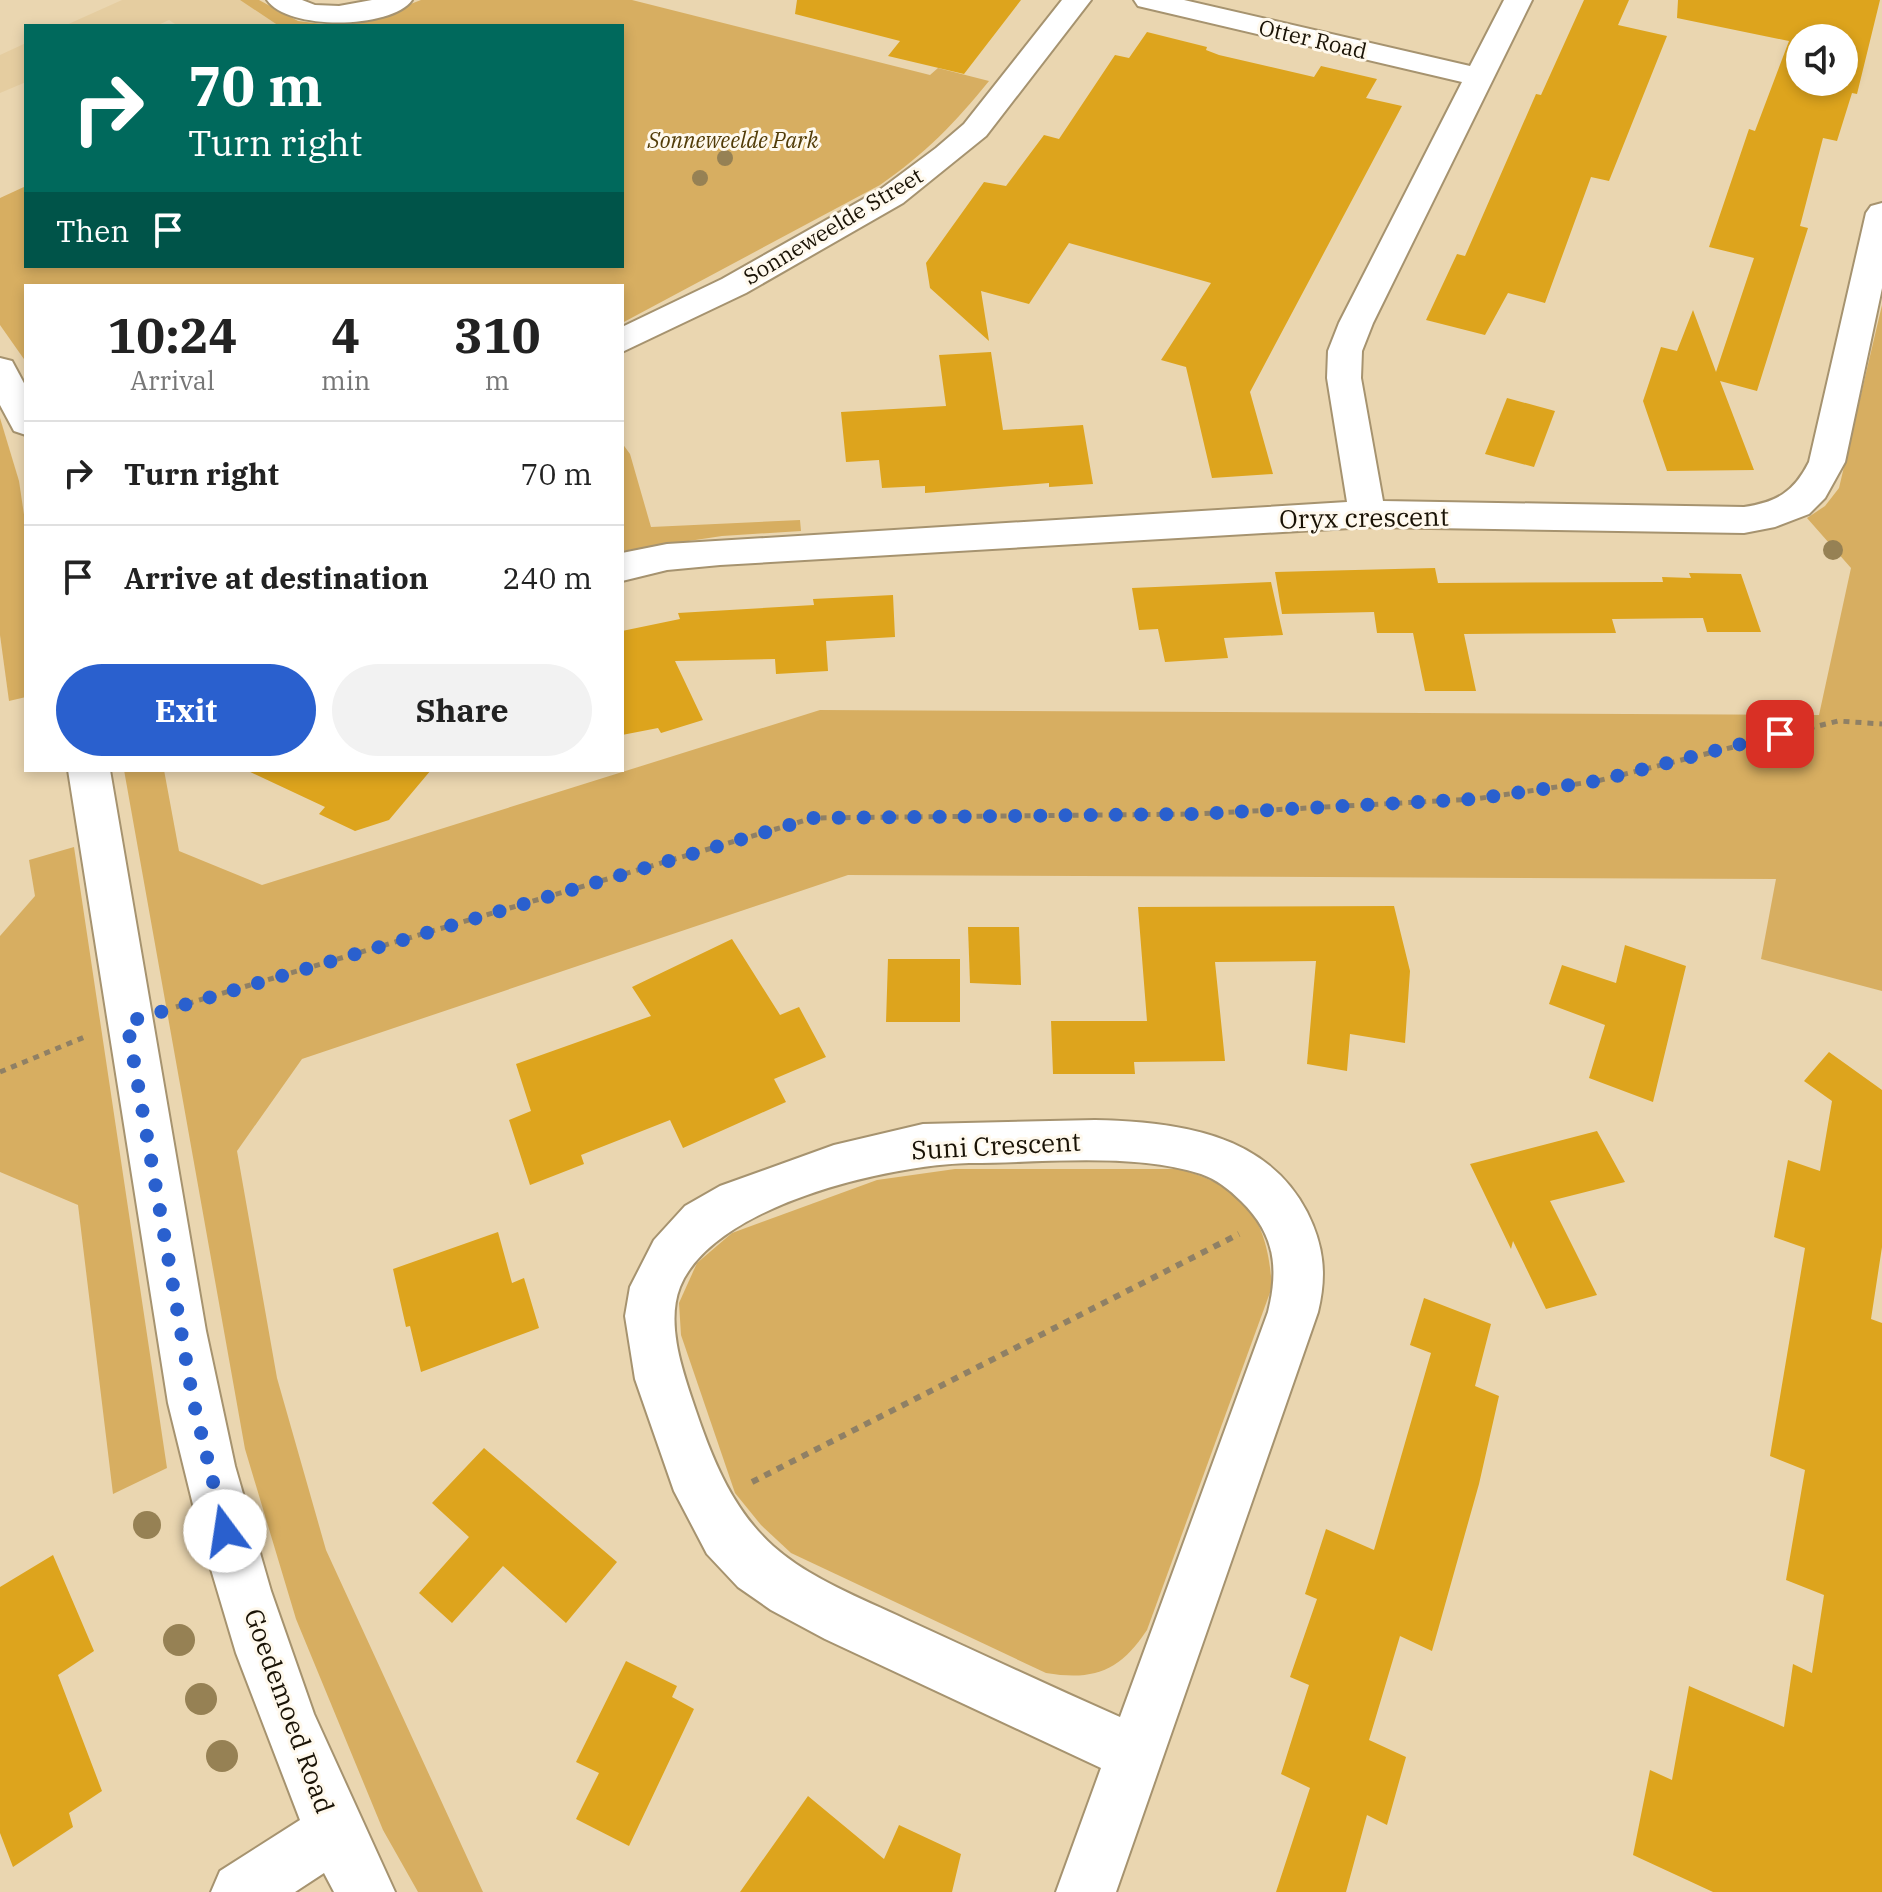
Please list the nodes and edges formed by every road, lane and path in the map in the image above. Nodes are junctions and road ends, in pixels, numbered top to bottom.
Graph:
1 (281, 0) edge
2 (398, 0) edge
3 (1077, 0) edge
4 (1148, 0) edge
5 (1518, 0) edge
6 (1478, 77) junction
7 (1882, 213) edge
8 (624, 340) edge
9 (0, 369) edge
10 (24, 419) edge
11 (1367, 514) junction
12 (624, 567) edge
13 (1882, 724) edge
14 (89, 772) edge
15 (127, 1022) junction
16 (0, 1072) edge
17 (1281, 1213) junction
18 (709, 1504) junction
19 (1137, 1755) junction
20 (334, 1832) junction
21 (241, 1892) edge
22 (365, 1892) edge
23 (1086, 1892) edge

1 - 2 street
3 - 8 street, Sonneweelde Street
4 - 6 street, Otter Road
5 - 6 street
6 - 11 street
7 - 11 street, Oryx crescent
9 - 10 street
11 - 12 street, Oryx crescent
13 - 15 path
14 - 15 street, Goedemoed Road
15 - 16 path
15 - 20 street, Goedemoed Road
17 - 18 path
17 - 18 street, Suni Crescent
17 - 19 street, Suni Crescent
18 - 19 street, Suni Crescent
19 - 23 street, Suni Crescent
20 - 21 street
20 - 22 street, Goedemoed Road

